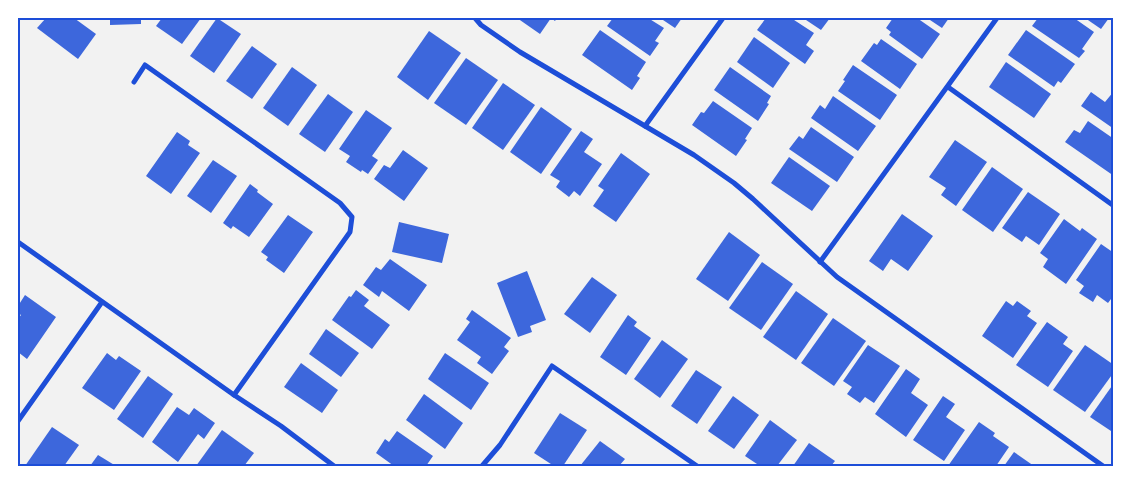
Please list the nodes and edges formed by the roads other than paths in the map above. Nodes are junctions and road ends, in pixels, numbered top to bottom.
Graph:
1 (475, 18) edge
2 (722, 18) edge
3 (997, 18) edge
4 (134, 82) dead end
5 (948, 87) junction
6 (645, 126) junction
7 (1114, 206) edge
8 (18, 242) edge
9 (820, 262) junction
10 (102, 302) junction
11 (234, 395) junction
12 (18, 421) edge
13 (334, 466) edge
14 (482, 466) edge
15 (697, 466) edge
16 (1103, 466) edge

1 - 6 street
2 - 6 street
3 - 5 street
4 - 11 street
5 - 7 street
5 - 9 street
6 - 9 street
8 - 10 street
9 - 16 street
10 - 11 street
10 - 12 street
11 - 13 street
14 - 15 street

